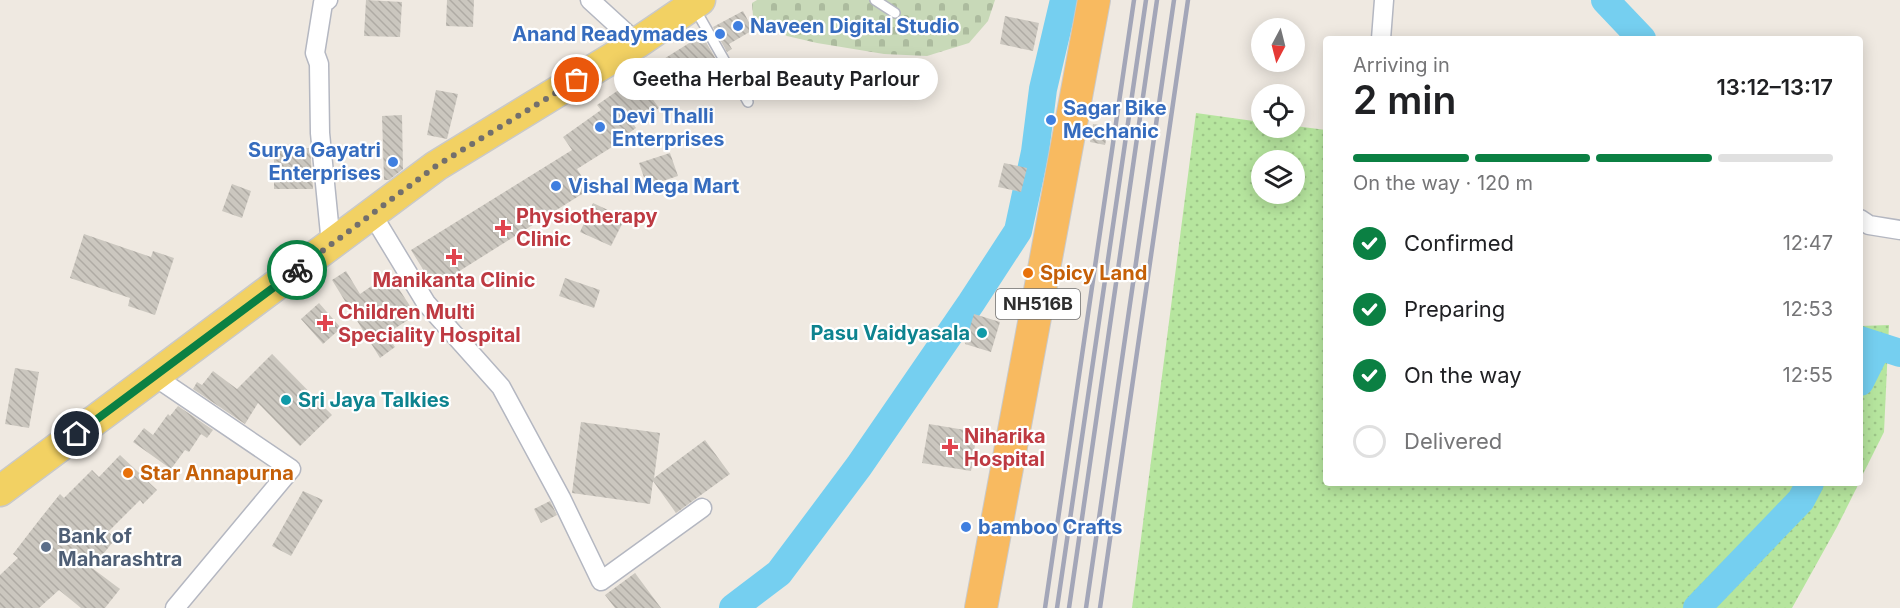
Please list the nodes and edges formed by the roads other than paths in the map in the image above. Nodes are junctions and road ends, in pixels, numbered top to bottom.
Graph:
1 (328, 0) edge
2 (590, 0) edge
3 (875, 0) edge
4 (1094, 0) edge
5 (1384, 0) edge
6 (697, 2) edge
7 (895, 13) dead end
8 (1381, 36) edge
9 (637, 43) junction
10 (748, 102) dead end
11 (372, 214) junction
12 (1863, 221) edge
13 (1900, 230) edge
14 (331, 244) junction
15 (154, 376) junction
16 (0, 491) edge
17 (702, 508) dead end
18 (181, 606) edge
19 (981, 608) edge

1 - 14 street
2 - 9 street
3 - 7 lane
4 - 19 highway, NH516B
5 - 8 street
6 - 9 main road
6 - 10 lane
9 - 11 main road
11 - 14 main road
11 - 17 street
12 - 13 street
14 - 15 main road
15 - 16 main road
15 - 18 street

